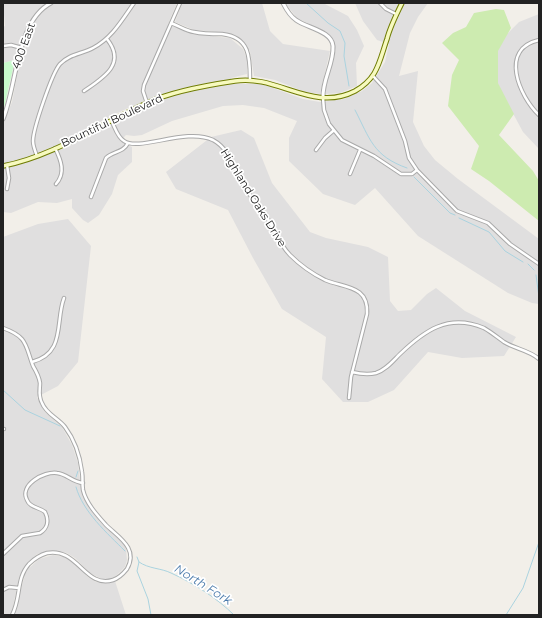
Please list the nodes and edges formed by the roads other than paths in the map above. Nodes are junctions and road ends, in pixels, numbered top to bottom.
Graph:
1 (51, 3) edge
2 (134, 3) edge
3 (180, 3) edge
4 (283, 3) edge
5 (380, 3) edge
6 (402, 3) edge
7 (396, 14) junction
8 (171, 23) junction
9 (106, 39) junction
10 (539, 40) edge
11 (3, 46) edge
12 (22, 48) junction
13 (373, 76) junction
14 (250, 79) junction
15 (84, 91) dead end
16 (324, 98) junction
17 (148, 102) junction
18 (539, 115) edge
19 (3, 119) edge
20 (111, 120) junction
21 (333, 131) junction
22 (128, 143) junction
23 (55, 148) junction
24 (316, 150) dead end
25 (360, 150) junction
26 (37, 156) junction
27 (5, 165) edge
28 (417, 170) junction
29 (350, 174) dead end
30 (56, 184) dead end
31 (7, 190) dead end
32 (91, 197) dead end
33 (539, 264) edge
34 (64, 298) dead end
35 (3, 328) edge
36 (539, 359) edge
37 (32, 362) junction
38 (352, 372) junction
39 (349, 398) dead end
40 (83, 483) junction
41 (3, 554) edge
42 (19, 588) junction
43 (3, 590) edge
44 (12, 615) edge

1 - 12 street, 400 East
2 - 9 street
3 - 8 street
4 - 16 street
5 - 7 street
6 - 7 main road, Bountiful Boulevard
7 - 13 main road, Bountiful Boulevard
8 - 14 street
8 - 17 street
9 - 15 street
9 - 26 street
10 - 18 street
11 - 12 street
12 - 19 street, 400 East
13 - 16 main road, Bountiful Boulevard
13 - 28 street
14 - 16 main road, Bountiful Boulevard
14 - 17 main road, Bountiful Boulevard
16 - 21 street
17 - 20 main road, Bountiful Boulevard
20 - 22 street
20 - 23 main road, Bountiful Boulevard
21 - 24 street
21 - 25 street
22 - 32 street
22 - 38 street, Highland Oaks Drive
23 - 26 main road, Bountiful Boulevard
23 - 30 street
25 - 28 street
25 - 29 street
26 - 27 main road, Bountiful Boulevard
27 - 31 street
28 - 33 street
34 - 37 street
35 - 37 street
36 - 38 street
37 - 40 street
38 - 39 street, Highland Oaks Drive
40 - 41 street
40 - 42 street
42 - 43 street
42 - 44 street

